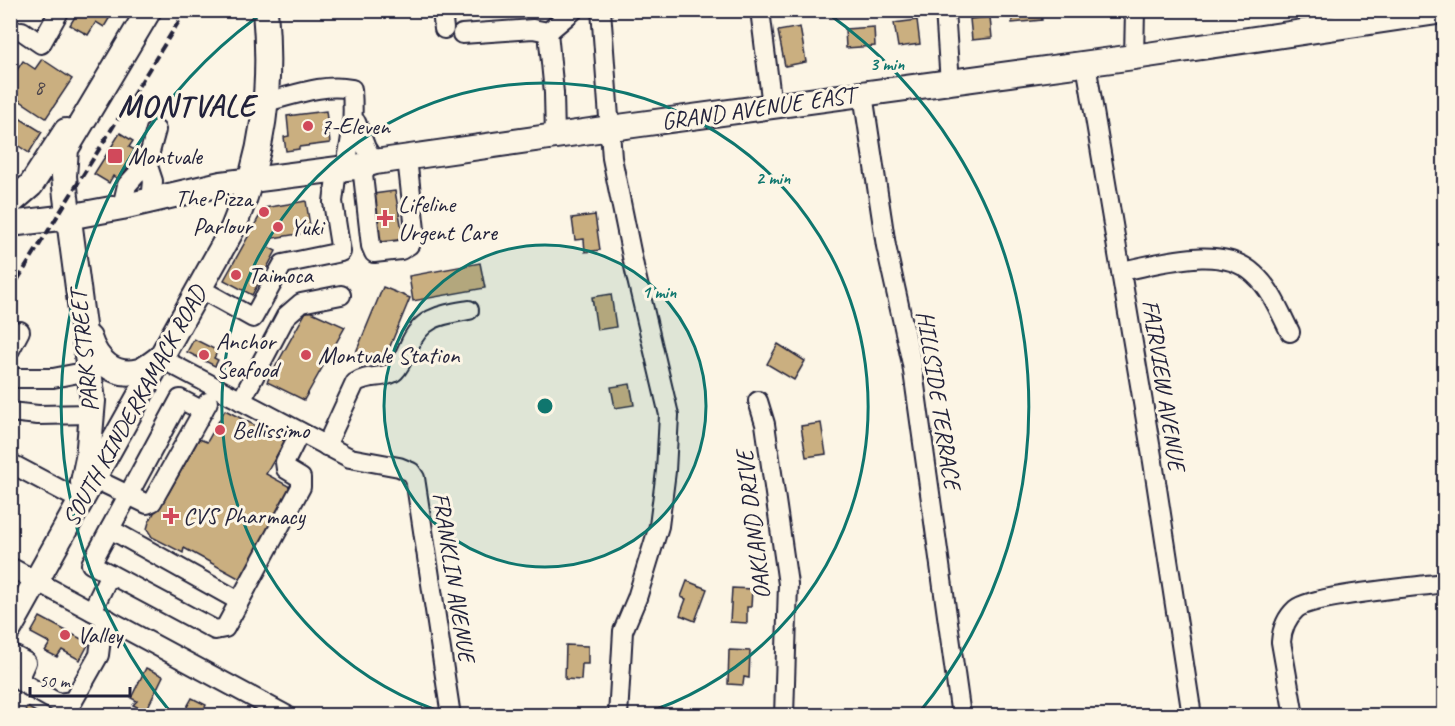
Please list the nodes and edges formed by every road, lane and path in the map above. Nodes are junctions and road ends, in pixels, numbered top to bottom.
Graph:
1 (60, 10) edge
2 (149, 10) edge
3 (442, 10) edge
4 (574, 10) edge
5 (601, 10) edge
6 (760, 10) edge
7 (945, 10) edge
8 (1135, 10) edge
9 (1444, 11) edge
10 (265, 13) edge
11 (1357, 17) edge
12 (444, 29) dead end
13 (21, 32) dead end
14 (548, 32) junction
15 (462, 34) dead end
16 (1134, 57) junction
17 (1086, 64) junction
18 (950, 82) junction
19 (267, 91) junction
20 (862, 94) junction
21 (772, 106) junction
22 (88, 112) junction
23 (354, 117) junction
24 (611, 128) junction
25 (156, 130) dead end
26 (555, 137) junction
27 (407, 158) junction
28 (147, 163) junction
29 (346, 168) junction
30 (251, 181) junction
31 (152, 201) junction
32 (10, 202) edge
33 (122, 207) junction
34 (68, 217) junction
35 (10, 224) edge
36 (1121, 272) junction
37 (199, 288) junction
38 (341, 295) dead end
39 (469, 310) dead end
40 (82, 318) junction
41 (21, 331) dead end
42 (1290, 332) dead end
43 (10, 350) edge
44 (160, 358) junction
45 (89, 371) junction
46 (10, 378) edge
47 (216, 388) junction
48 (241, 401) junction
49 (758, 401) dead end
50 (203, 411) junction
51 (10, 412) edge
52 (92, 414) junction
53 (300, 432) junction
54 (326, 446) junction
55 (10, 463) edge
56 (93, 478) junction
57 (128, 495) junction
58 (74, 509) junction
59 (110, 529) junction
60 (10, 567) edge
61 (110, 574) junction
62 (37, 581) junction
63 (1444, 583) edge
64 (239, 601) junction
65 (101, 620) junction
66 (10, 628) edge
67 (10, 653) edge
68 (286, 715) edge
69 (451, 716) edge
70 (618, 716) edge
71 (784, 716) edge
72 (961, 716) edge
73 (1192, 716) edge
74 (1294, 716) edge

1 - 13 street
2 - 22 main road, PARK STREET
3 - 12 street
4 - 14 street
5 - 24 street
6 - 21 street
7 - 18 street
8 - 16 street
9 - 11 main road, GRAND AVENUE EAST
10 - 19 main road, SOUTH KINDERKAMACK ROAD
11 - 16 main road, GRAND AVENUE EAST
14 - 15 street
14 - 26 street
16 - 17 main road, GRAND AVENUE EAST
17 - 18 main road, GRAND AVENUE EAST
17 - 36 street, FAIRVIEW AVENUE
18 - 20 main road, GRAND AVENUE EAST
19 - 23 street
19 - 30 main road, SOUTH KINDERKAMACK ROAD
20 - 21 main road, GRAND AVENUE EAST
20 - 72 street, HILLSIDE TERRACE
21 - 24 main road, GRAND AVENUE EAST
22 - 32 main road
22 - 34 main road, PARK STREET
23 - 29 street
23 - 29 street
24 - 26 main road, GRAND AVENUE EAST
24 - 70 street
25 - 28 street
26 - 27 main road, GRAND AVENUE EAST
27 - 29 main road, GRAND AVENUE EAST
27 - 29 street
28 - 31 street
28 - 33 street
29 - 30 main road, GRAND AVENUE EAST
29 - 37 street
30 - 31 main road, GRAND AVENUE EAST
30 - 37 main road, SOUTH KINDERKAMACK ROAD
31 - 33 main road, GRAND AVENUE EAST
33 - 34 main road, GRAND AVENUE EAST
34 - 35 main road, GRAND AVENUE EAST
34 - 40 main road, PARK STREET
36 - 42 street
36 - 73 street, FAIRVIEW AVENUE
37 - 44 main road, SOUTH KINDERKAMACK ROAD
38 - 48 street
39 - 54 street
40 - 44 main road
40 - 45 main road, PARK STREET
41 - 43 street
44 - 47 street, FRANKLIN AVENUE
44 - 56 main road, SOUTH KINDERKAMACK ROAD
45 - 46 street
45 - 52 main road, PARK STREET
47 - 48 street, FRANKLIN AVENUE
47 - 50 street
48 - 53 street, FRANKLIN AVENUE
49 - 71 street, OAKLAND DRIVE
50 - 57 street
50 - 57 street
51 - 52 street
52 - 58 main road, PARK STREET
53 - 54 street, FRANKLIN AVENUE
53 - 64 street
54 - 69 street, FRANKLIN AVENUE
55 - 58 street
56 - 57 street
56 - 58 main road, SOUTH KINDERKAMACK ROAD
57 - 59 street
58 - 62 main road, SOUTH KINDERKAMACK ROAD
59 - 61 street
59 - 64 street
60 - 62 street
61 - 64 street
61 - 65 street
62 - 65 street
62 - 66 main road, SOUTH KINDERKAMACK ROAD
63 - 74 street
65 - 67 street
65 - 68 street

